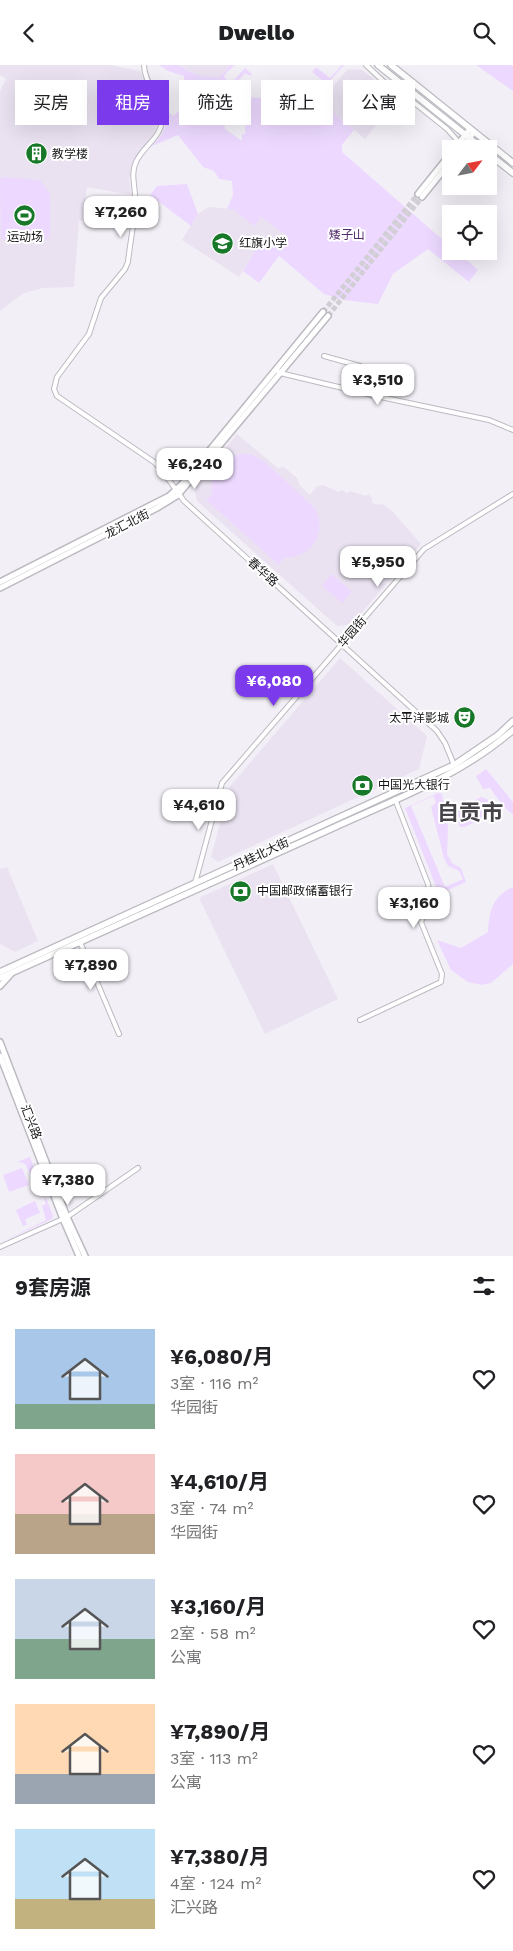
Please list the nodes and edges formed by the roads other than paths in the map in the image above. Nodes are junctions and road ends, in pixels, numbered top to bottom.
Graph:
1 (144, 65) edge
2 (366, 65) edge
3 (378, 65) edge
4 (391, 65) edge
5 (472, 130) junction
6 (467, 136) junction
7 (457, 140) edge
8 (464, 140) edge
9 (472, 140) edge
10 (498, 161) edge
11 (513, 163) edge
12 (442, 165) edge
13 (442, 171) edge
14 (513, 173) edge
15 (326, 314) tunnel mouth
16 (324, 356) dead end
17 (278, 371) junction
18 (349, 390) junction
19 (513, 430) edge
20 (177, 493) junction
21 (513, 494) edge
22 (0, 582) edge
23 (0, 588) edge
24 (341, 644) junction
25 (513, 721) edge
26 (513, 729) edge
27 (454, 765) junction
28 (395, 799) junction
29 (195, 884) junction
30 (80, 942) junction
31 (0, 967) edge
32 (10, 970) junction
33 (0, 972) edge
34 (0, 978) edge
35 (0, 986) edge
36 (360, 1020) dead end
37 (119, 1033) dead end
38 (0, 1042) edge
39 (0, 1056) edge
40 (138, 1168) dead end
41 (65, 1218) junction
42 (0, 1247) edge
43 (79, 1256) edge
44 (85, 1256) edge

1 - 20 street, 春华路
2 - 7 street
3 - 6 main road
4 - 5 main road
5 - 6 main road
5 - 11 main road
6 - 8 main road
6 - 9 main road
10 - 14 main road
12 - 13 main road
15 - 17 main road, 龙汇北街
16 - 18 street
17 - 18 street
17 - 20 main road, 龙汇北街
18 - 19 street
20 - 22 main road, 龙汇北街
20 - 23 main road, 龙汇北街
20 - 24 street, 春华路
21 - 24 street, 华园街
24 - 27 street, 春华路
24 - 29 street, 华园街
25 - 27 main road, 丹桂北大街
26 - 28 main road, 丹桂北大街
27 - 29 main road, 丹桂北大街
28 - 30 main road, 丹桂北大街
28 - 36 street
29 - 32 main road, 丹桂北大街
30 - 32 main road, 丹桂北大街
30 - 37 street
31 - 32 main road
32 - 33 main road, 丹桂北大街
32 - 34 main road, 丹桂北大街
32 - 35 main road
38 - 41 main road, 汇兴路
39 - 41 main road
40 - 41 street
41 - 42 street
41 - 43 main road
41 - 44 main road, 汇兴路

